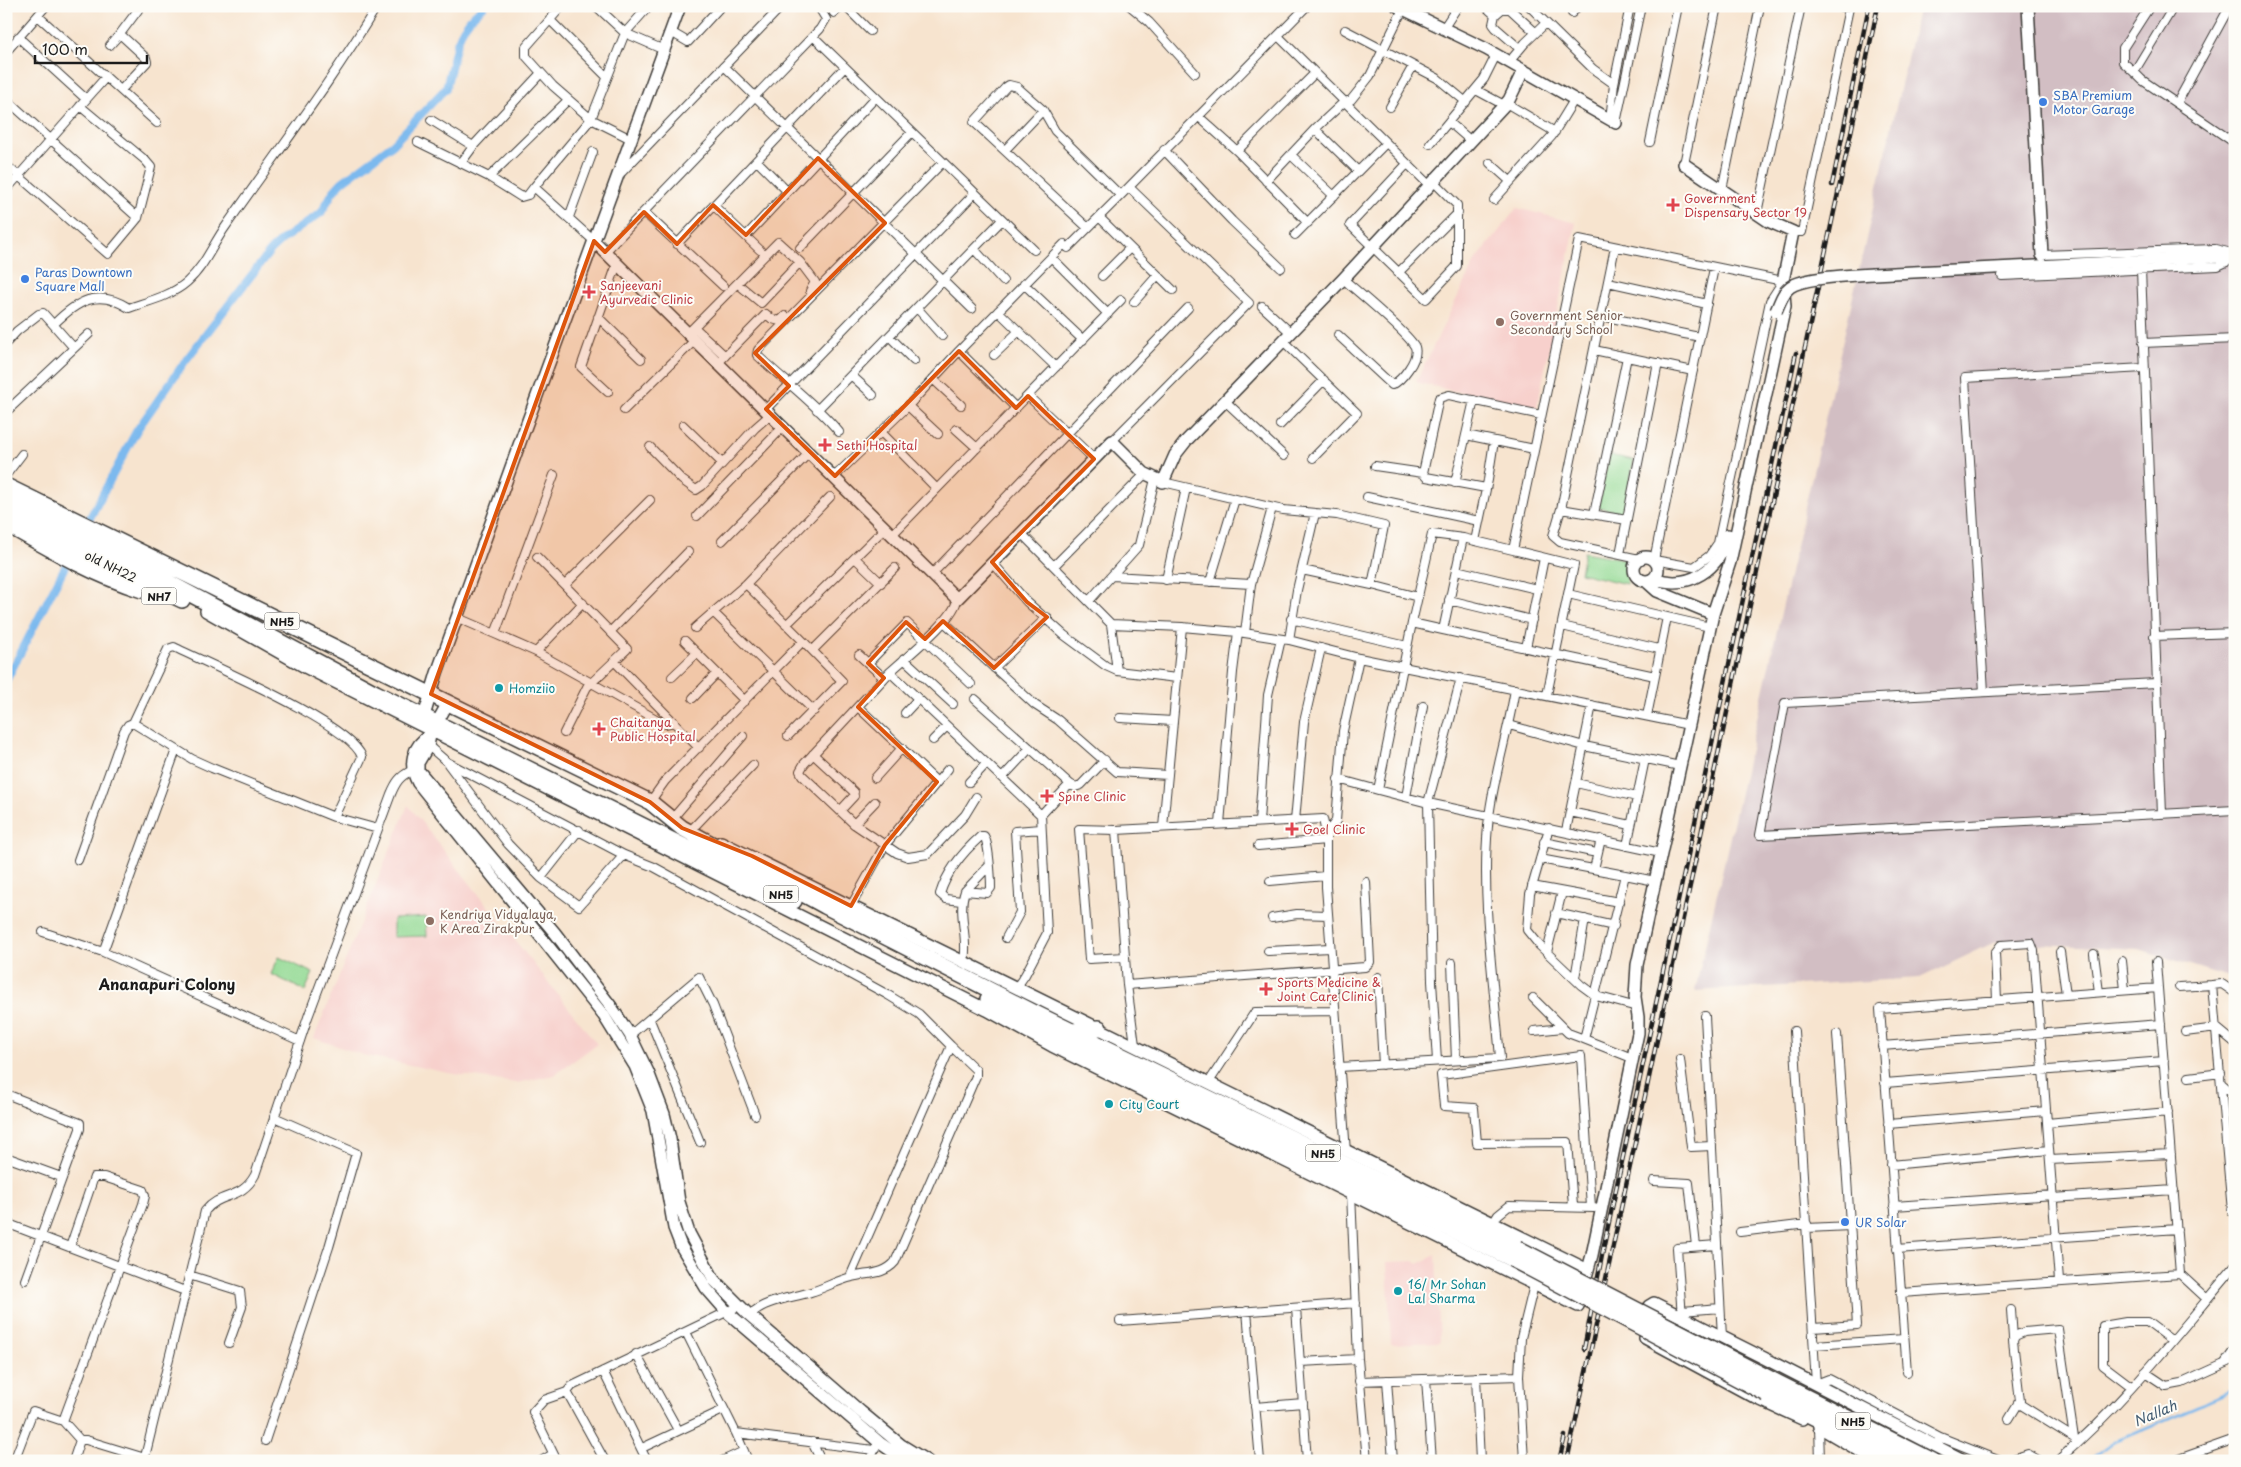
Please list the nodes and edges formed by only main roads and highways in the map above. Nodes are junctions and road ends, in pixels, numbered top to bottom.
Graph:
1 (6, 486) edge
2 (6, 500) edge
3 (6, 514) edge
4 (6, 524) edge
5 (57, 532) junction
6 (122, 564) junction
7 (212, 610) junction
8 (987, 1010) road end
9 (1010, 1012) junction
10 (1099, 1028) road end
11 (1073, 1031) junction
12 (1129, 1058) junction
13 (1937, 1448) edge
14 (1902, 1461) edge

1 - 5 highway, NH5
2 - 5 highway, NH5
3 - 5 highway
4 - 5 highway, NH7
5 - 6 highway, NH7
5 - 6 highway, NH5
6 - 7 highway, NH7
6 - 7 highway, NH5
6 - 11 highway, NH5
7 - 9 highway, NH5
8 - 9 highway
9 - 12 highway, NH5
10 - 11 highway
11 - 12 highway, NH5
12 - 13 highway, NH5, bridge
12 - 14 highway, NH5, bridge

